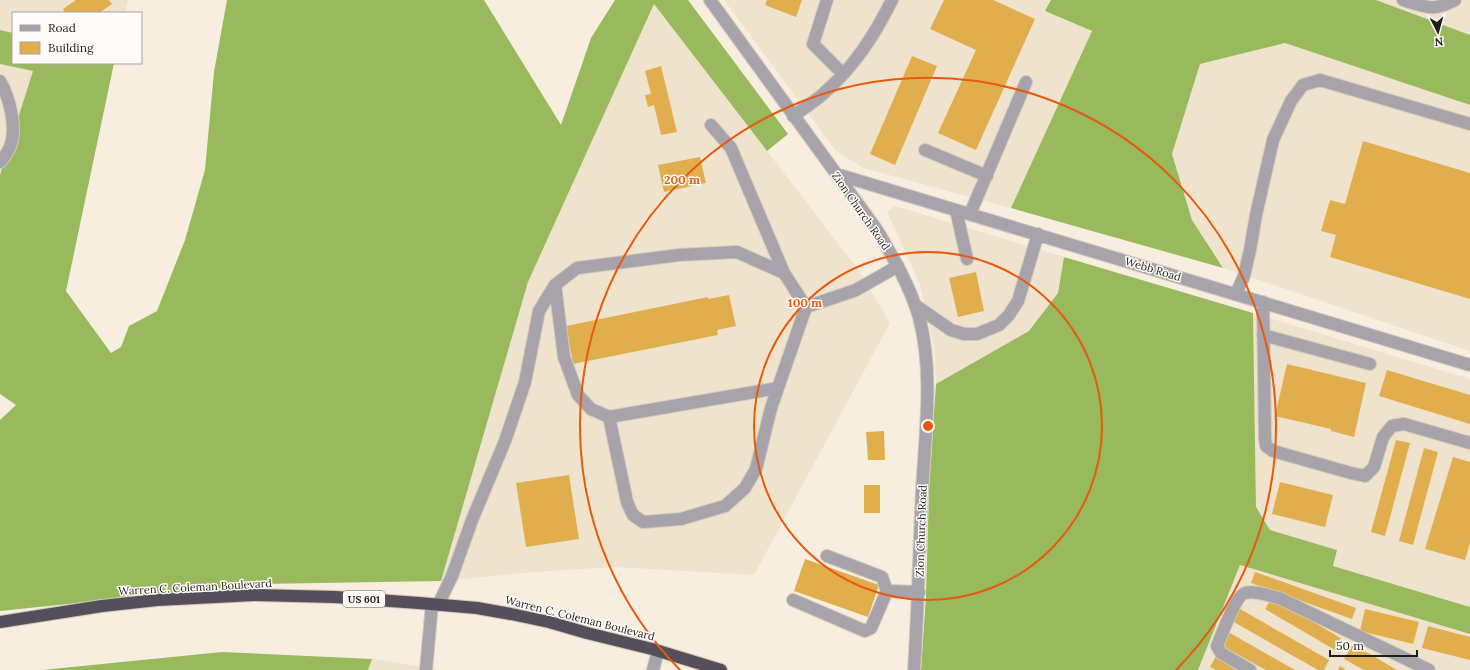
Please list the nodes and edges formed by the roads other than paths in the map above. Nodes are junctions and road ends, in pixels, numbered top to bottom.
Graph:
1 (827, 0) edge
2 (892, 0) edge
3 (1403, 0) edge
4 (1455, 0) edge
5 (716, 3) edge
6 (843, 74) junction
7 (0, 82) edge
8 (1026, 82) dead end
9 (793, 116) junction
10 (1470, 124) edge
11 (710, 125) dead end
12 (924, 150) dead end
13 (0, 162) edge
14 (836, 174) junction
15 (986, 176) junction
16 (956, 210) junction
17 (970, 214) junction
18 (1038, 234) junction
19 (967, 259) dead end
20 (898, 266) junction
21 (784, 273) junction
22 (555, 285) junction
23 (1236, 294) junction
24 (1263, 302) junction
25 (915, 305) junction
26 (806, 307) junction
27 (1263, 335) junction
28 (1370, 364) dead end
29 (1470, 365) edge
30 (778, 388) junction
31 (609, 417) junction
32 (1470, 443) edge
33 (827, 556) dead end
34 (887, 590) junction
35 (919, 592) junction
36 (792, 600) dead end
37 (435, 604) junction
38 (0, 622) edge
39 (658, 651) junction
40 (426, 670) edge
41 (653, 670) edge
42 (721, 670) edge
43 (914, 670) edge
44 (1250, 670) edge
45 (1428, 670) edge

1 - 6 street
2 - 6 street
3 - 4 street
5 - 9 street, Zion Church Road
6 - 9 street
7 - 13 street
8 - 15 street
9 - 14 street, Zion Church Road
10 - 23 street
11 - 21 street
12 - 15 street
14 - 16 street, Webb Road
14 - 20 street, Zion Church Road
15 - 17 street
16 - 17 street, Webb Road
16 - 19 street
17 - 18 street, Webb Road
18 - 23 street, Webb Road
18 - 25 street
20 - 25 street, Zion Church Road
20 - 26 street
21 - 22 street
21 - 26 street
22 - 31 street
22 - 37 street
23 - 24 street, Webb Road
24 - 27 street
24 - 29 street, Webb Road
25 - 35 street, Zion Church Road
26 - 30 street
27 - 28 street
27 - 32 street
30 - 31 street
30 - 31 street
33 - 34 street
34 - 35 street
34 - 36 street
35 - 43 street, Zion Church Road
37 - 38 highway, Warren C. Coleman Boulevard / US 601
37 - 39 highway, Warren C. Coleman Boulevard / US 601
37 - 40 street
39 - 41 street
39 - 42 highway, Warren C. Coleman Boulevard / US 601
44 - 45 street

